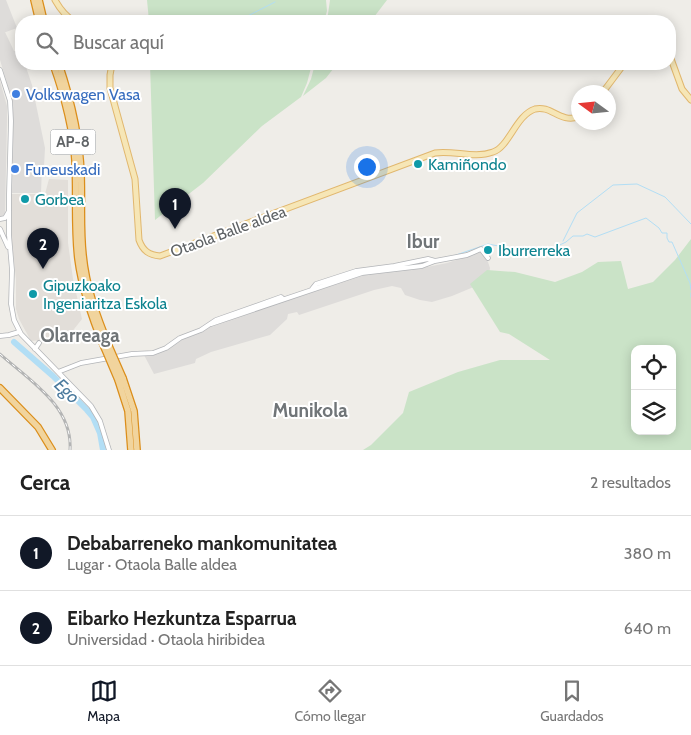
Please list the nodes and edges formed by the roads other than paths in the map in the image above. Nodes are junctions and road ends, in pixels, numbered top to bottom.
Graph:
1 (34, 0) edge
2 (39, 0) edge
3 (55, 0) edge
4 (38, 15) edge
5 (43, 15) edge
6 (65, 15) edge
7 (0, 70) edge
8 (55, 70) edge
9 (61, 70) edge
10 (111, 70) edge
11 (620, 70) edge
12 (675, 70) edge
13 (608, 85) edge
14 (691, 100) edge
15 (571, 119) edge
16 (9, 211) junction
17 (0, 219) edge
18 (0, 229) edge
19 (488, 258) dead end
20 (11, 274) junction
21 (20, 333) junction
22 (0, 336) edge
23 (39, 343) dead end
24 (107, 346) junction
25 (35, 349) junction
26 (58, 372) junction
27 (121, 379) junction
28 (0, 388) edge
29 (52, 450) edge
30 (109, 450) edge
31 (131, 450) edge
32 (136, 450) edge

1 - 4 highway
2 - 5 highway
3 - 6 main road
7 - 16 street
8 - 24 highway, AP-8
9 - 24 highway, AP-8
10 - 15 main road, Otaola Balle aldea
11 - 13 main road
12 - 14 main road
16 - 17 street
16 - 20 street
18 - 20 street
19 - 26 street
20 - 21 street
21 - 22 street
21 - 25 street
23 - 25 street
24 - 27 highway, AP-8, bridge
25 - 26 street
26 - 30 street
27 - 31 highway, AP-8
27 - 32 highway, AP-8
28 - 29 highway

